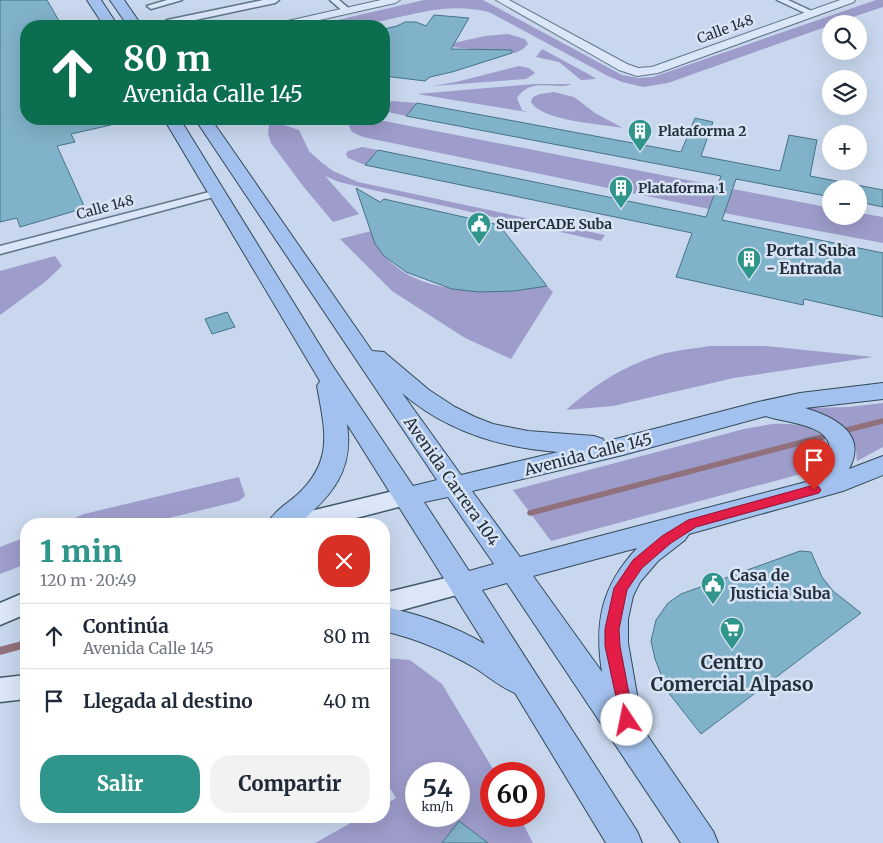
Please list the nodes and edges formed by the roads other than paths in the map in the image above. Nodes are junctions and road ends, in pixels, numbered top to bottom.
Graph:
1 (94, 0) edge
2 (117, 0) edge
3 (178, 0) edge
4 (274, 0) edge
5 (334, 0) edge
6 (395, 0) edge
7 (501, 0) edge
8 (781, 0) edge
9 (850, 0) edge
10 (150, 6) dead end
11 (348, 11) junction
12 (812, 13) junction
13 (107, 20) edge
14 (132, 20) edge
15 (181, 20) edge
16 (307, 20) edge
17 (637, 72) joint
18 (176, 125) edge
19 (207, 125) edge
20 (217, 193) junction
21 (0, 250) edge
22 (349, 334) junction
23 (324, 370) junction
24 (883, 391) edge
25 (758, 410) junction
26 (623, 446) junction
27 (883, 465) edge
28 (455, 486) junction
29 (814, 490) junction
30 (406, 497) junction
31 (287, 518) edge
32 (319, 518) edge
33 (692, 523) junction
34 (514, 570) junction
35 (462, 584) junction
36 (390, 602) edge
37 (20, 606) edge
38 (0, 614) edge
39 (390, 621) edge
40 (527, 686) junction
41 (20, 688) edge
42 (0, 690) edge
43 (630, 737) junction
44 (625, 843) edge
45 (701, 843) edge

1 - 13 main road
2 - 14 main road
3 - 10 street
4 - 15 street
5 - 11 street
6 - 11 street
7 - 17 street
8 - 12 street
9 - 12 street, Calle 148
11 - 16 street
12 - 17 street, Calle 148
18 - 20 main road
19 - 22 main road, Avenida Carrera 104
20 - 21 street, Calle 148
20 - 23 main road
22 - 26 main road
22 - 28 main road, Avenida Carrera 104
23 - 30 main road
23 - 31 main road
24 - 25 main road, Avenida Calle 145
25 - 26 main road, Avenida Calle 145
25 - 29 main road
26 - 28 main road, Avenida Calle 145
27 - 29 main road
28 - 30 main road, Avenida Calle 145
28 - 34 main road, Avenida Carrera 104
29 - 33 main road
30 - 32 main road, Avenida Calle 145
30 - 35 main road
33 - 34 main road
33 - 43 main road
34 - 35 main road
34 - 43 main road, Avenida Carrera 104
35 - 36 main road
35 - 40 main road
37 - 38 main road
39 - 40 main road
40 - 44 main road
41 - 42 main road
43 - 45 main road, Avenida Carrera 104

